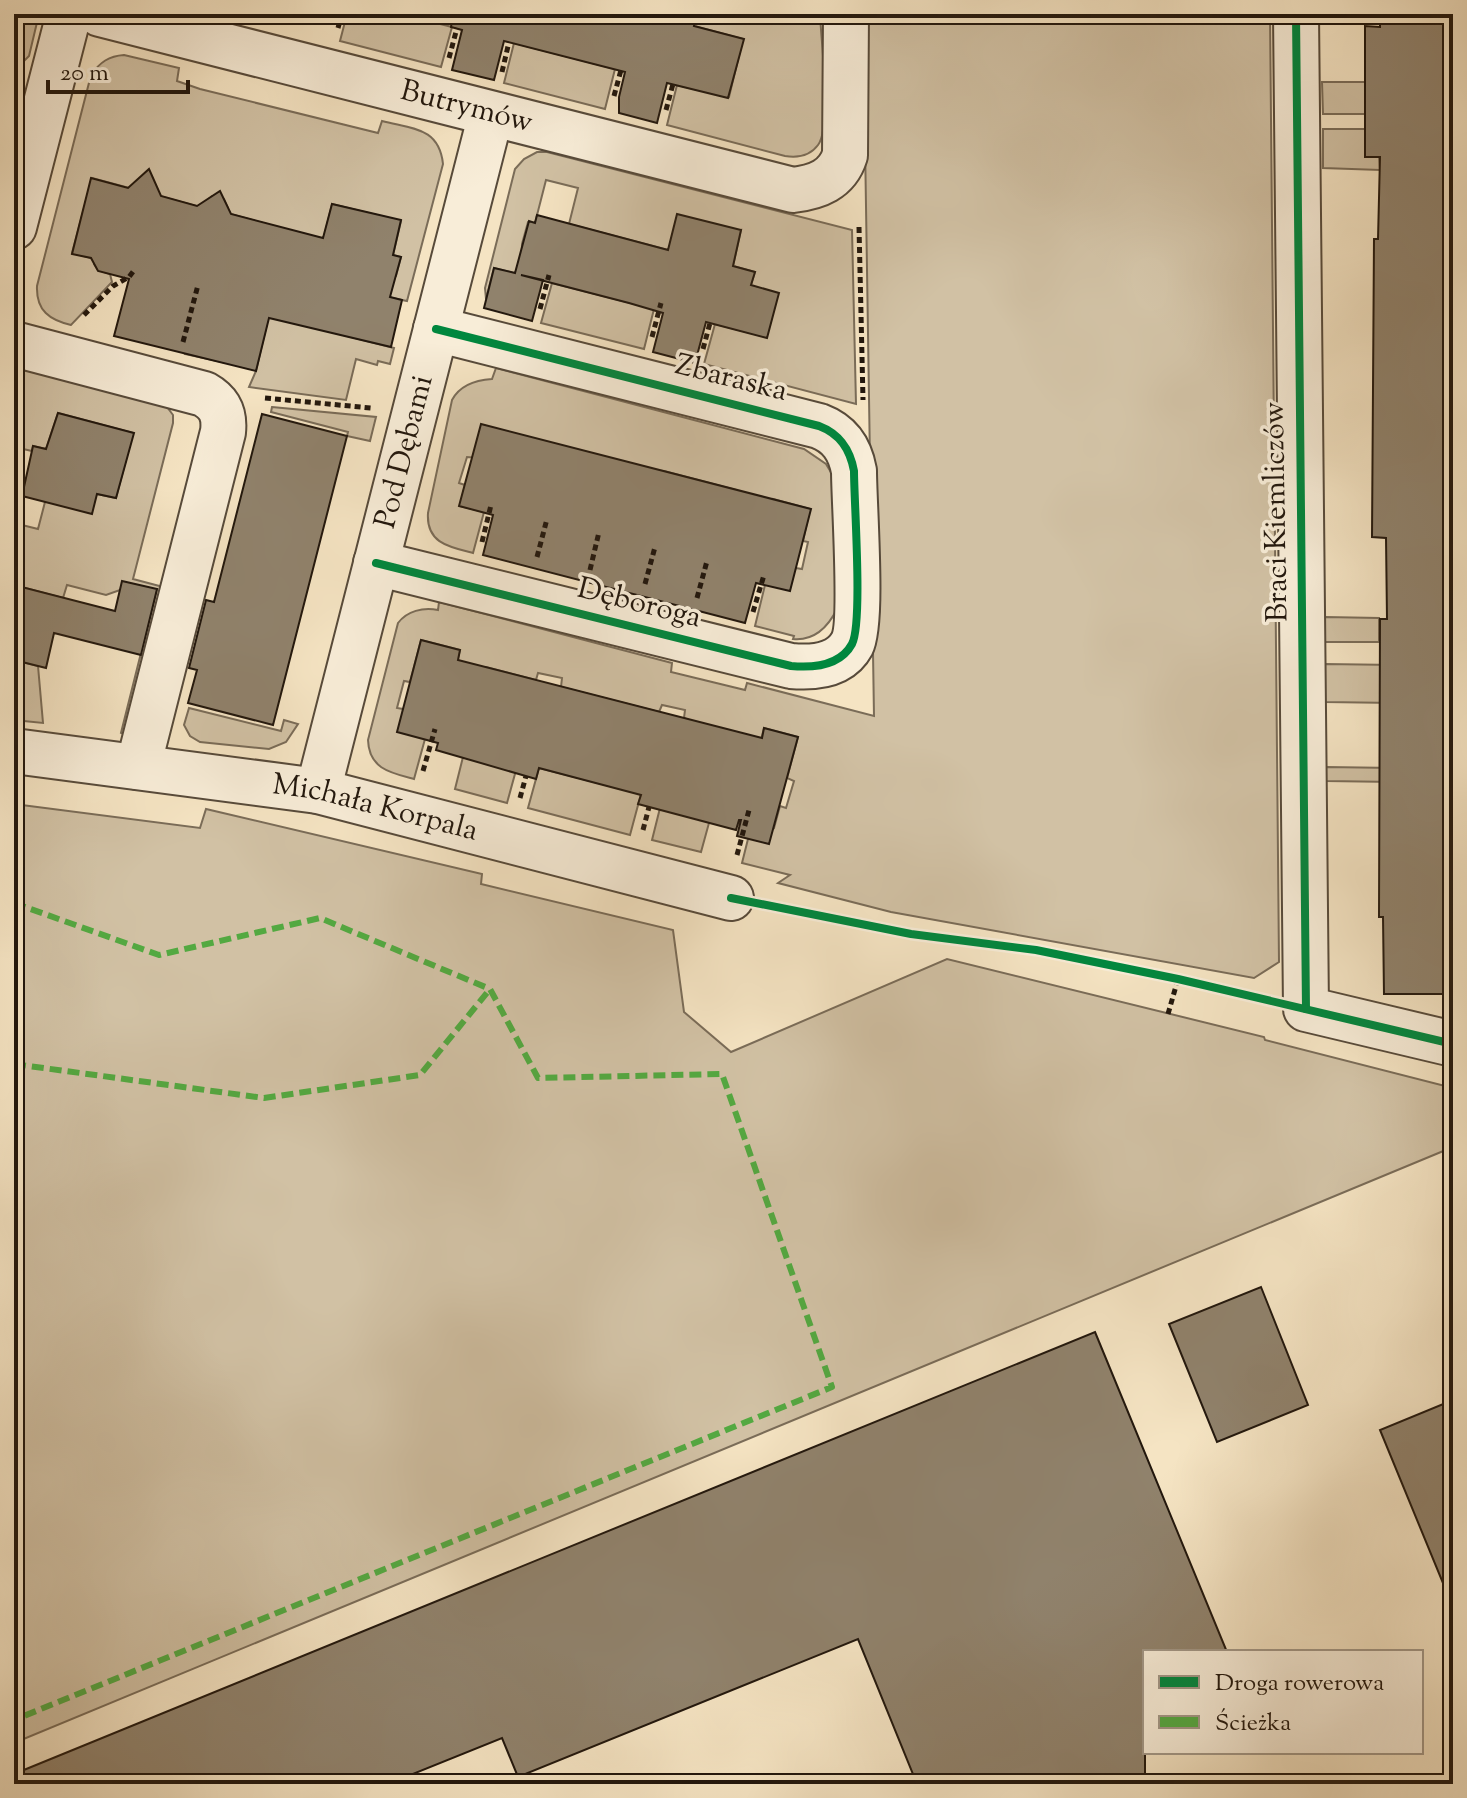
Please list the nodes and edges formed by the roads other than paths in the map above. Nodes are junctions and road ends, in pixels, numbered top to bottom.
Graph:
1 (69, 14) edge
2 (100, 14) edge
3 (846, 14) edge
4 (1296, 14) edge
5 (28, 111) edge
6 (491, 114) junction
7 (14, 227) edge
8 (436, 329) junction
9 (14, 344) edge
10 (376, 563) junction
11 (857, 611) joint
12 (14, 751) edge
13 (138, 767) junction
14 (318, 791) junction
15 (733, 880) road end
16 (1453, 1044) edge

1 - 5 street
2 - 6 street, Butrymów
3 - 6 street, Butrymów
4 - 16 street, Braci Kiemliczów
5 - 7 street
6 - 8 street, Pod Dębami
8 - 10 street, Pod Dębami
8 - 11 street, Zbaraska
9 - 13 street
10 - 11 street, Dęboroga
10 - 14 street, Pod Dębami
12 - 13 street, Michała Korpala
13 - 14 street, Michała Korpala
14 - 15 street, Michała Korpala

